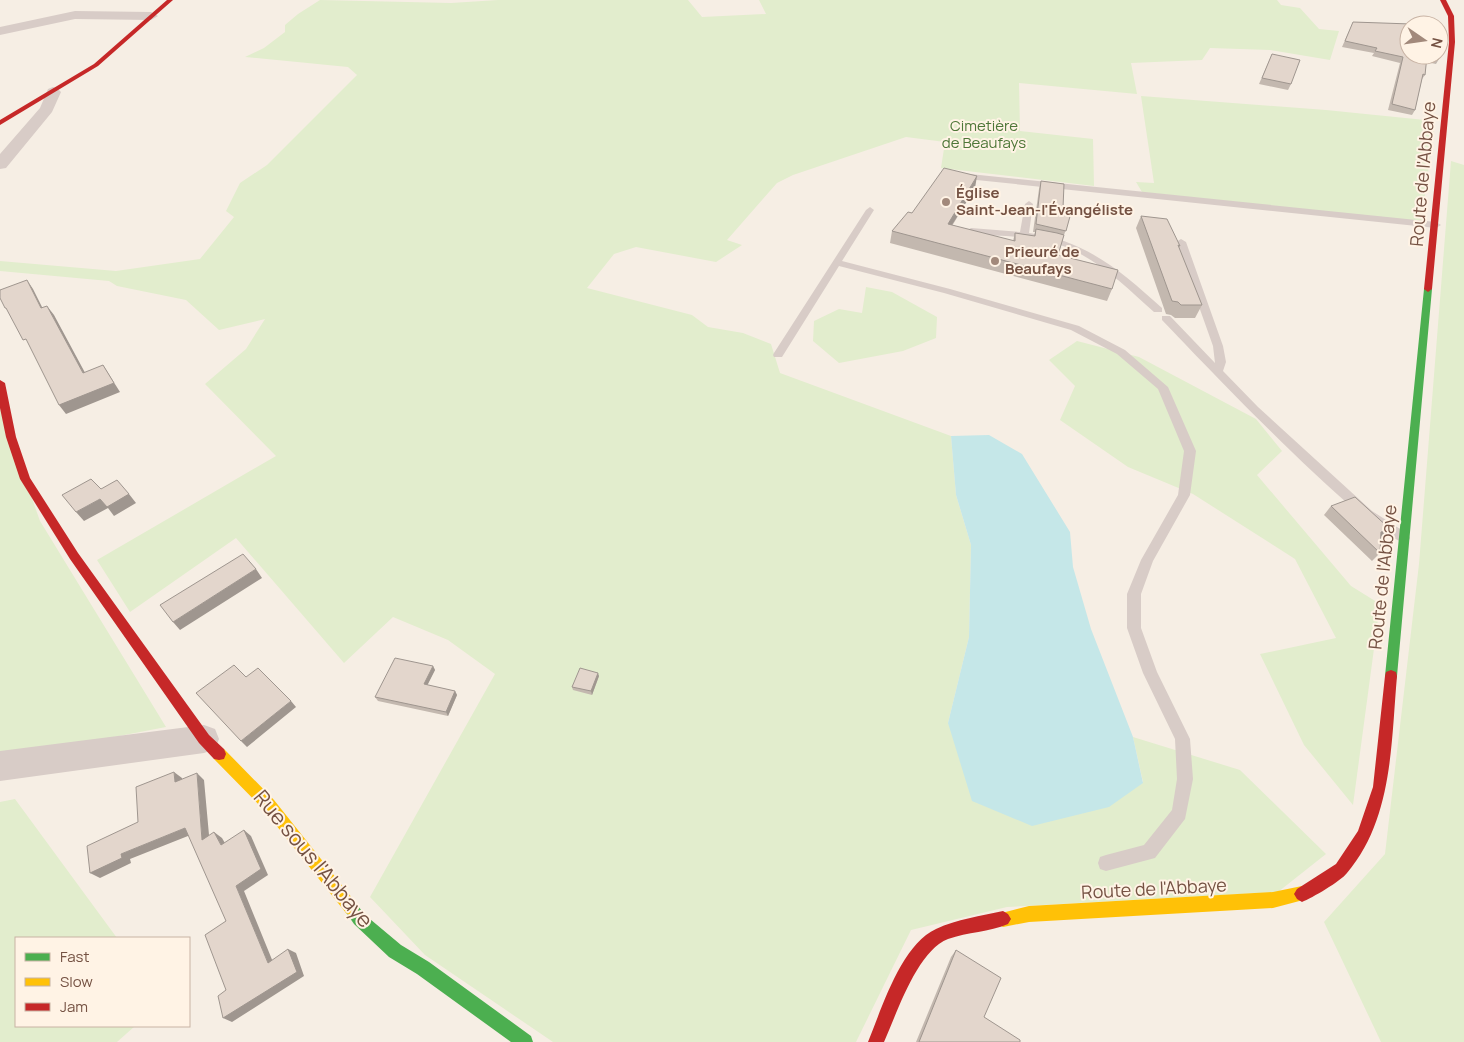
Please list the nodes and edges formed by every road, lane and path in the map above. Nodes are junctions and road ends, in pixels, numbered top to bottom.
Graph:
1 (170, 0) edge
2 (1443, 0) edge
3 (151, 16) junction
4 (0, 31) edge
5 (53, 92) junction
6 (0, 123) edge
7 (0, 164) edge
8 (958, 176) edge
9 (1029, 204) dead end
10 (870, 210) dead end
11 (1436, 225) junction
12 (971, 231) edge
13 (1024, 236) junction
14 (1181, 242) dead end
15 (838, 263) junction
16 (778, 355) dead end
17 (1218, 371) junction
18 (0, 383) edge
19 (1405, 539) junction
20 (204, 739) junction
21 (0, 766) edge
22 (1106, 862) dead end
23 (525, 1042) edge
24 (876, 1042) edge

1 - 3 street
2 - 11 street, Route de l'Abbaye
3 - 4 street
3 - 5 street
5 - 6 street
5 - 7 street
8 - 11 lane
9 - 13 lane
10 - 15 lane
11 - 19 street, Route de l'Abbaye
12 - 13 lane
13 - 17 lane
14 - 17 lane
15 - 16 lane
15 - 22 lane
17 - 19 lane
18 - 20 street, Rue sous l'Abbaye
19 - 24 street, Route de l'Abbaye
20 - 21 street
20 - 23 street, Rue sous l'Abbaye

